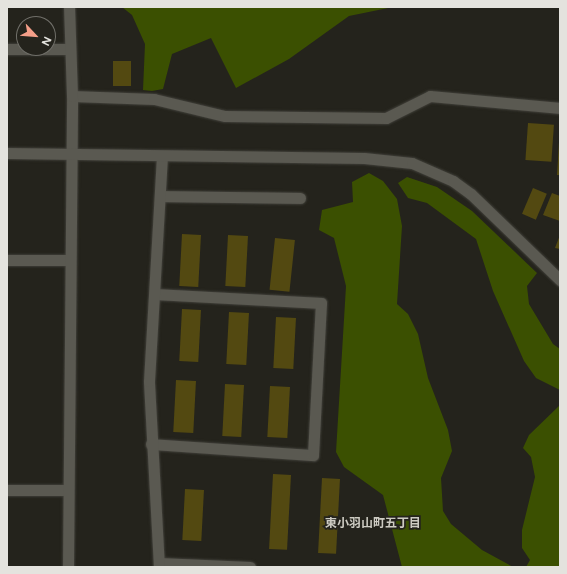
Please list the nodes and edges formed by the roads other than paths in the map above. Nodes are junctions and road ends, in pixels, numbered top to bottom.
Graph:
1 (69, 7) edge
2 (7, 49) edge
3 (70, 49) junction
4 (72, 96) junction
5 (560, 108) edge
6 (7, 153) edge
7 (71, 154) junction
8 (162, 156) junction
9 (160, 196) junction
10 (300, 198) dead end
11 (7, 260) edge
12 (70, 260) junction
13 (560, 280) edge
14 (155, 294) junction
15 (151, 444) junction
16 (7, 490) edge
17 (68, 490) junction
18 (159, 565) edge
19 (68, 567) edge
20 (250, 567) edge

1 - 3 street
2 - 3 street
3 - 4 street
4 - 5 street
4 - 7 street
6 - 7 street
7 - 8 street
7 - 12 street
8 - 9 street
8 - 13 street
9 - 10 street
9 - 14 street
11 - 12 street
12 - 17 street
14 - 15 street
14 - 15 street
15 - 18 street
16 - 17 street
17 - 19 street
18 - 20 street

